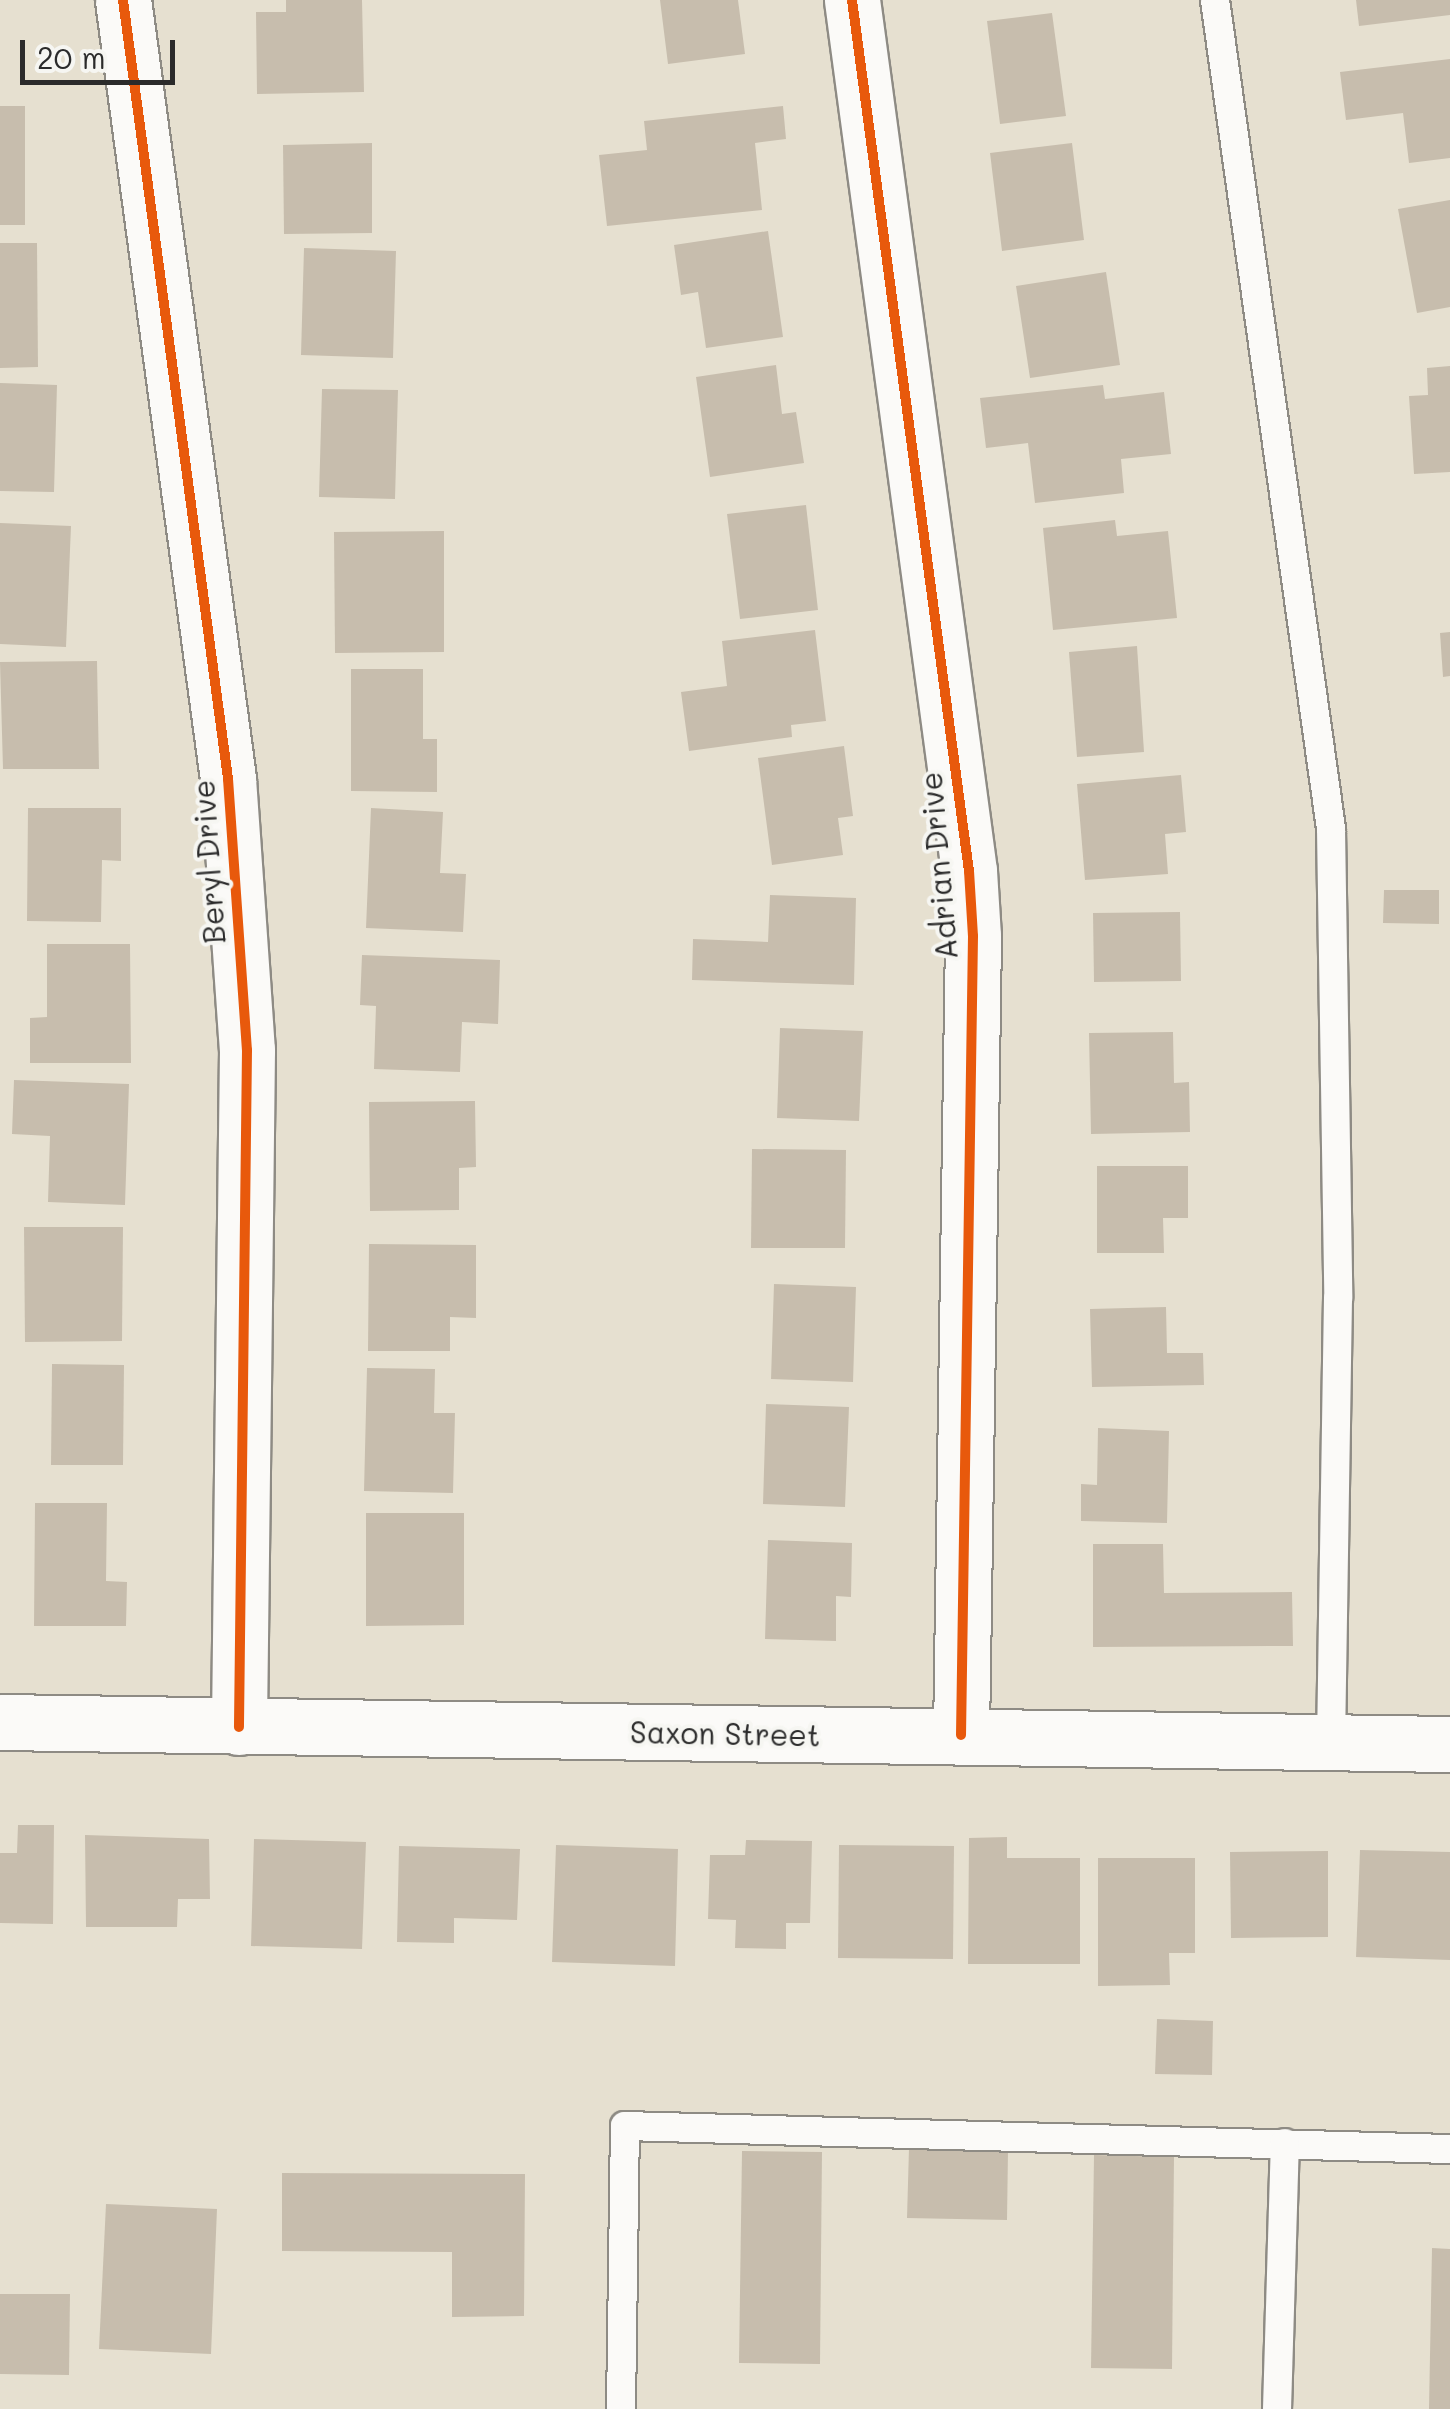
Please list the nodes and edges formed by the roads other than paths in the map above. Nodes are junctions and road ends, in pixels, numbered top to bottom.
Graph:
1 (123, 0) edge
2 (852, 0) edge
3 (1215, 0) edge
4 (0, 1722) edge
5 (239, 1727) junction
6 (961, 1735) junction
7 (1331, 1742) junction
8 (1450, 1744) edge
9 (1285, 2143) junction
10 (1450, 2149) edge
11 (620, 2409) edge
12 (1277, 2409) edge

1 - 5 street, Beryl Drive
2 - 6 street, Adrian Drive
3 - 7 lane
4 - 5 street, Saxon Street
5 - 6 street, Saxon Street
6 - 7 street, Saxon Street
7 - 8 street, Saxon Street
9 - 10 lane
9 - 11 lane
9 - 12 lane

